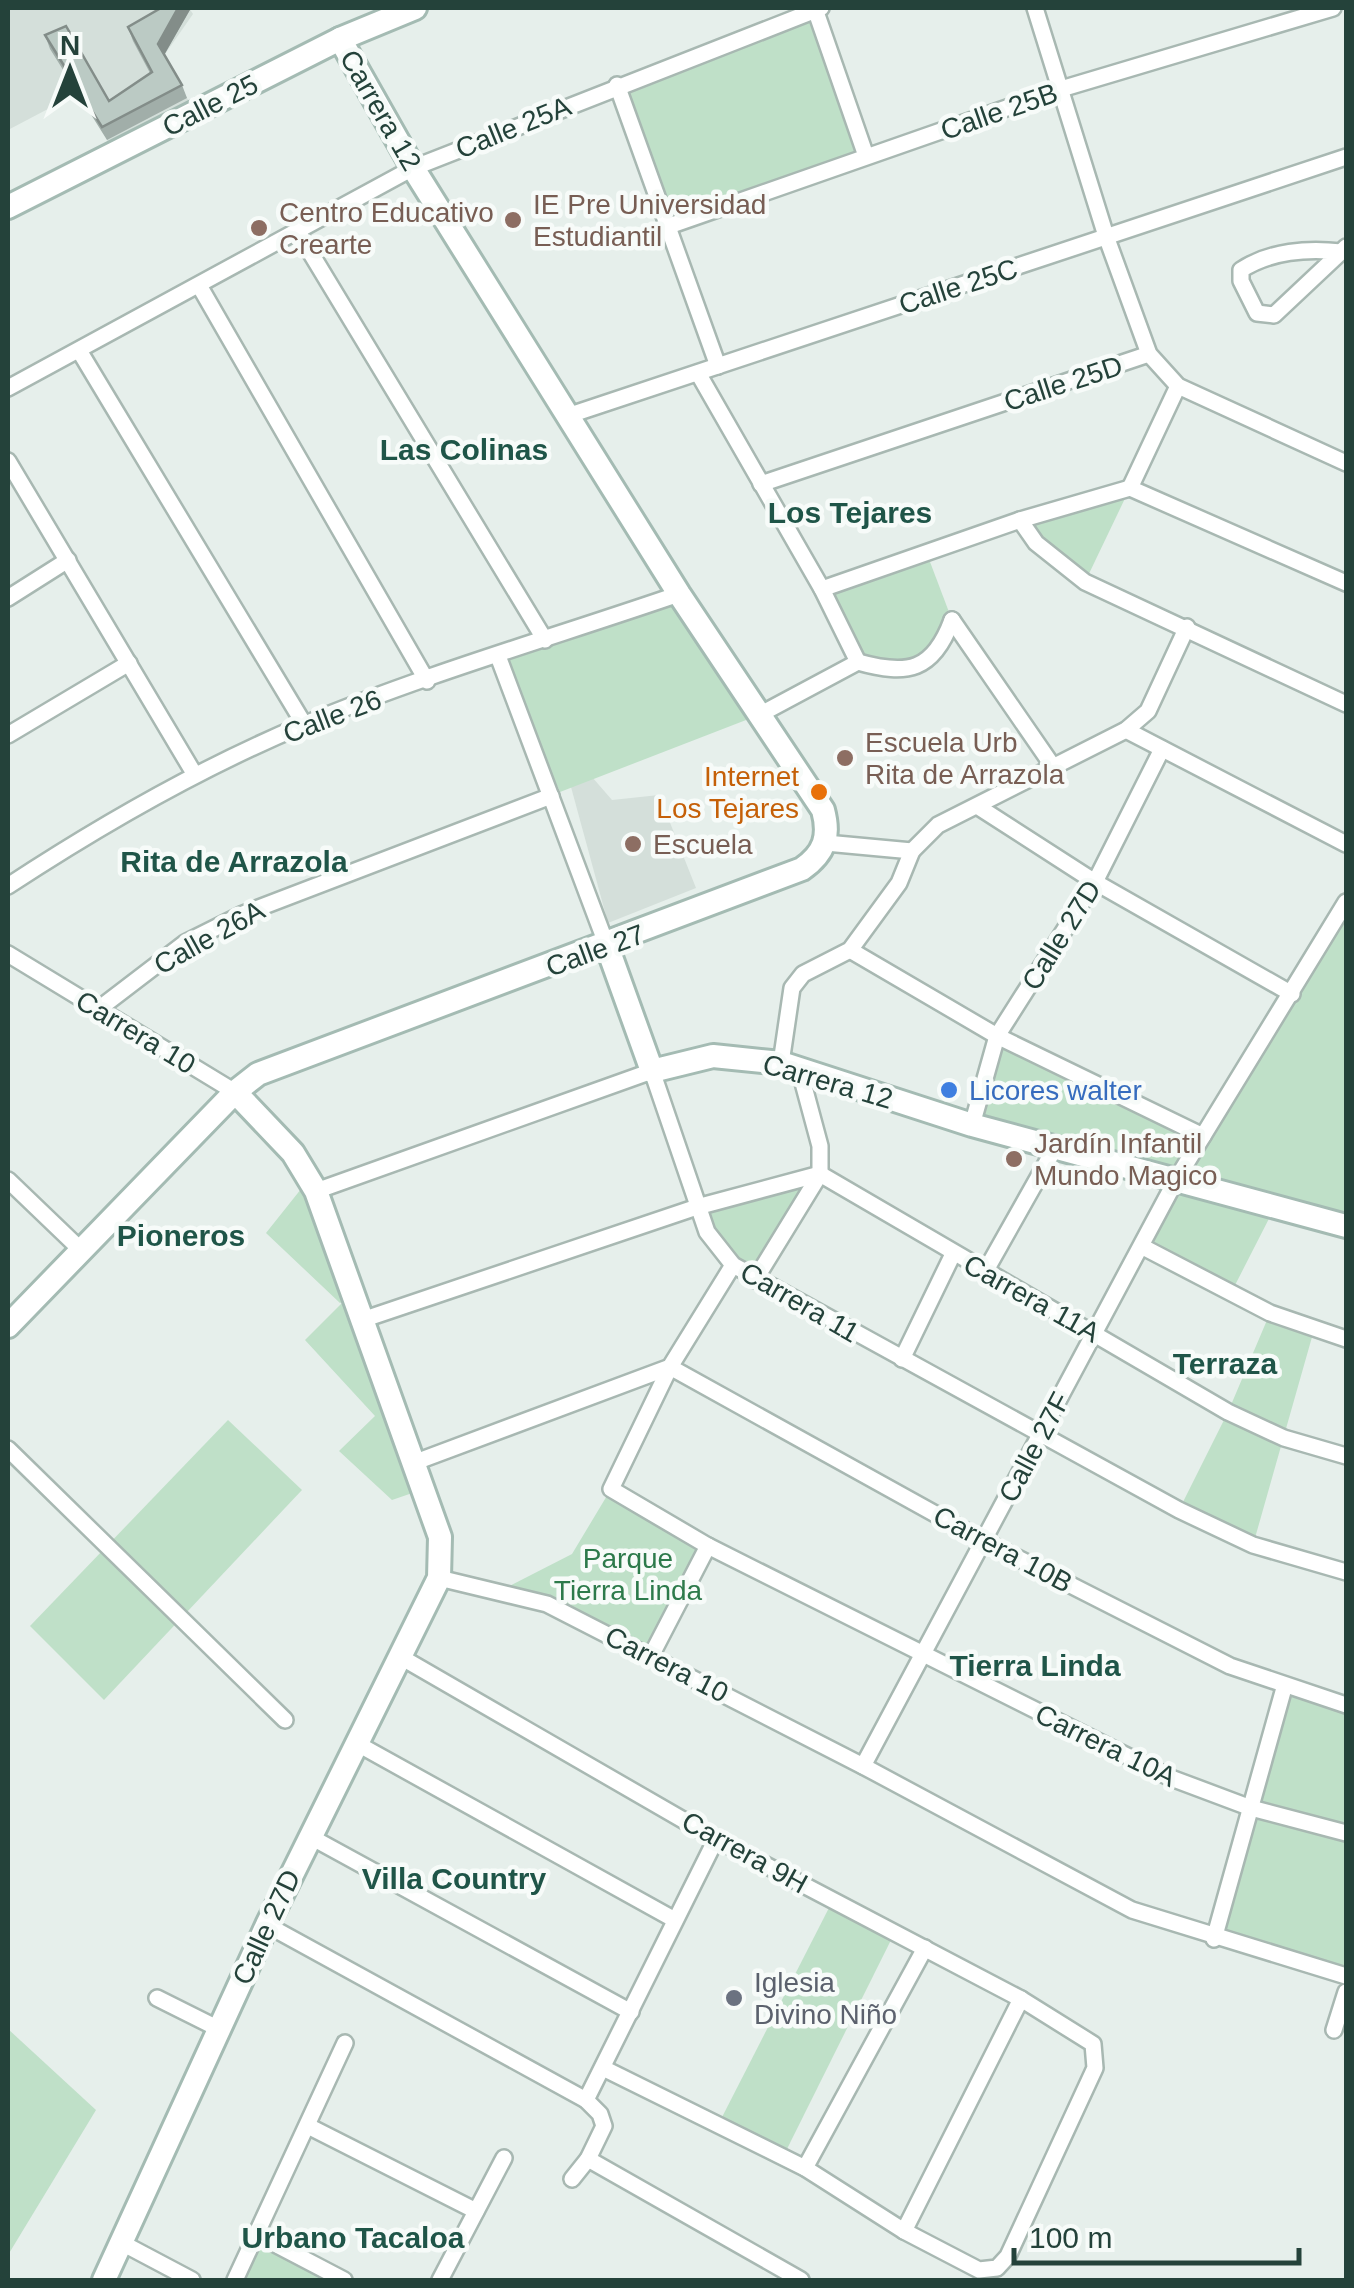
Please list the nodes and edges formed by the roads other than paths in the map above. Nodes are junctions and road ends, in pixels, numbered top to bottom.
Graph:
1 (415, 8) edge
2 (818, 8) edge
3 (1035, 8) edge
4 (1280, 8) edge
5 (1333, 8) edge
6 (1280, 25) junction
7 (340, 39) junction
8 (617, 85) junction
9 (1060, 89) junction
10 (866, 156) junction
11 (1346, 157) edge
12 (413, 168) junction
13 (8, 207) edge
14 (669, 226) junction
15 (298, 232) junction
16 (1106, 236) junction
17 (1344, 249) edge
18 (200, 287) junction
19 (80, 352) junction
20 (1149, 354) junction
21 (718, 366) junction
22 (698, 373) junction
23 (1178, 386) junction
24 (8, 388) edge
25 (570, 415) junction
26 (8, 461) edge
27 (1346, 463) edge
28 (761, 484) junction
29 (1130, 488) junction
30 (1020, 520) junction
31 (68, 560) junction
32 (1346, 583) edge
33 (822, 589) junction
34 (679, 594) junction
35 (8, 598) edge
36 (1187, 627) junction
37 (544, 640) junction
38 (498, 656) junction
39 (858, 662) junction
40 (129, 663) junction
41 (427, 681) junction
42 (1346, 704) edge
43 (759, 715) junction
44 (304, 724) junction
45 (1126, 730) junction
46 (8, 735) edge
47 (1162, 749) junction
48 (1052, 765) junction
49 (196, 775) junction
50 (550, 796) junction
51 (977, 806) junction
52 (826, 843) junction
53 (1346, 844) edge
54 (912, 851) junction
55 (1096, 882) junction
56 (8, 886) edge
57 (1346, 902) edge
58 (607, 946) junction
59 (850, 950) junction
60 (8, 954) edge
61 (1292, 994) junction
62 (100, 1008) junction
63 (997, 1036) junction
64 (790, 1065) junction
65 (652, 1072) junction
66 (235, 1092) junction
67 (972, 1124) junction
68 (1203, 1136) junction
69 (1056, 1146) junction
70 (820, 1174) junction
71 (8, 1180) edge
72 (1176, 1180) junction
73 (316, 1190) junction
74 (697, 1207) junction
75 (1346, 1226) edge
76 (1144, 1247) junction
77 (82, 1251) junction
78 (953, 1254) junction
79 (733, 1265) junction
80 (985, 1272) junction
81 (755, 1280) junction
82 (366, 1319) junction
83 (8, 1326) edge
84 (1097, 1333) junction
85 (1346, 1339) edge
86 (902, 1359) junction
87 (670, 1367) junction
88 (1040, 1434) junction
89 (8, 1449) edge
90 (1346, 1456) edge
91 (413, 1463) junction
92 (984, 1541) junction
93 (708, 1546) junction
94 (1346, 1572) edge
95 (438, 1578) junction
96 (921, 1653) junction
97 (399, 1656) junction
98 (650, 1656) junction
99 (1284, 1688) junction
100 (1346, 1705) edge
101 (284, 1720) dead end
102 (356, 1743) junction
103 (863, 1766) junction
104 (1251, 1808) junction
105 (1346, 1833) edge
106 (309, 1836) junction
107 (716, 1839) junction
108 (675, 1920) junction
109 (267, 1925) junction
110 (1214, 1938) junction
111 (926, 1948) junction
112 (1346, 1976) edge
113 (1346, 1992) edge
114 (157, 1998) dead end
115 (1022, 1999) junction
116 (630, 2012) junction
117 (219, 2029) junction
118 (1334, 2030) dead end
119 (345, 2043) dead end
120 (602, 2068) junction
121 (586, 2100) junction
122 (308, 2126) junction
123 (504, 2158) dead end
124 (588, 2159) junction
125 (805, 2168) junction
126 (572, 2179) dead end
127 (476, 2211) junction
128 (904, 2231) junction
129 (256, 2234) junction
130 (122, 2243) junction
131 (104, 2280) edge
132 (192, 2280) edge
133 (234, 2280) edge
134 (344, 2280) edge
135 (440, 2280) edge
136 (801, 2280) edge

1 - 7 street, Calle 25
2 - 8 street, Calle 25A
2 - 10 street
3 - 9 street
4 - 6 street
5 - 6 street, Calle 25B
6 - 9 street, Calle 25B
7 - 12 street, Carrera 12
7 - 13 street, Calle 25
8 - 12 street, Calle 25A
8 - 14 street
9 - 10 street, Calle 25B
9 - 16 street
10 - 14 street, Calle 25B
11 - 16 street, Calle 25C
12 - 15 street, Calle 25A
12 - 25 street, Carrera 12
14 - 21 street
15 - 18 street, Calle 25A
15 - 37 street
16 - 20 street
16 - 21 street, Calle 25C
17 - 17 street
18 - 19 street, Calle 25A
18 - 41 street
19 - 24 street, Calle 25A
19 - 44 street
20 - 23 street, Calle 25D
20 - 28 street, Calle 25D
21 - 22 street, Calle 25C
22 - 25 street, Calle 25C
22 - 28 street
23 - 27 street, Calle 25D
23 - 29 street
25 - 34 street, Carrera 12
26 - 31 street
28 - 33 street
29 - 30 street
29 - 32 street
30 - 33 street
30 - 36 street
31 - 35 street
31 - 40 street
33 - 39 street
34 - 37 street, Calle 26
34 - 43 street, Carrera 12
36 - 42 street
36 - 45 street
37 - 38 street, Calle 26
38 - 41 street, Calle 26
38 - 50 street, Carrera 11
39 - 43 street
39 - 48 street
40 - 46 street
40 - 49 street
41 - 44 street, Calle 26
43 - 52 street, Carrera 12
44 - 49 street, Calle 26
45 - 47 street
45 - 48 street
47 - 53 street
47 - 55 street, Calle 27D
48 - 51 street
49 - 56 street, Calle 26
50 - 58 street, Carrera 11
50 - 62 street, Calle 26A
51 - 54 street
51 - 55 street
52 - 54 street
52 - 58 street, Calle 27
54 - 59 street
55 - 61 street
55 - 63 street, Calle 27D
57 - 61 street, Calle 27F
58 - 65 street, Carrera 11
58 - 66 street, Calle 27
59 - 63 street
59 - 64 street
60 - 62 street, Carrera 10
61 - 68 street, Calle 27F
62 - 66 street, Carrera 10
63 - 67 street, Calle 27D
63 - 68 street
64 - 65 street, Carrera 12
64 - 67 street, Carrera 12
64 - 70 street
65 - 73 street, Carrera 12
65 - 74 street, Carrera 11
66 - 73 street, Carrera 10
66 - 77 street, Calle 27
67 - 69 street, Carrera 12
68 - 72 street, Calle 27F
69 - 72 street, Carrera 12
69 - 80 street
70 - 74 street
70 - 78 street, Carrera 11A
70 - 81 street
71 - 77 street
72 - 75 street, Carrera 12
72 - 76 street, Calle 27F
73 - 82 street, Carrera 10
74 - 79 street, Carrera 11
74 - 82 street
76 - 84 street, Calle 27F
76 - 85 street
77 - 83 street, Calle 27
78 - 80 street, Carrera 11A
78 - 86 street
79 - 81 street, Carrera 11
79 - 87 street
80 - 84 street, Carrera 11A
81 - 86 street, Carrera 11
82 - 91 street, Carrera 10
84 - 88 street, Calle 27F
84 - 90 street, Carrera 11A
86 - 88 street, Carrera 11
87 - 91 street
87 - 92 street, Carrera 10B
87 - 93 street, Carrera 10A
88 - 92 street, Calle 27F
88 - 94 street, Carrera 11
89 - 101 street
91 - 95 street, Carrera 10
92 - 96 street, Calle 27F
92 - 99 street, Carrera 10B
93 - 96 street, Carrera 10A
93 - 98 street
95 - 97 street, Calle 27D
95 - 98 street, Carrera 10
96 - 103 street, Calle 27F
96 - 104 street, Carrera 10A
97 - 102 street, Calle 27D
97 - 107 street, Carrera 9H
98 - 103 street, Carrera 10
99 - 100 street, Carrera 10B
99 - 104 street
102 - 106 street, Calle 27D
102 - 108 street
103 - 110 street, Carrera 10
104 - 105 street, Carrera 10A
104 - 110 street
106 - 109 street, Calle 27D
106 - 116 street
107 - 108 street
107 - 111 street, Carrera 9H
108 - 116 street
109 - 117 street, Calle 27D
109 - 121 street
110 - 112 street, Carrera 10
111 - 115 street, Carrera 9H
111 - 125 street
113 - 118 street
114 - 117 street
115 - 128 street
115 - 128 street, Carrera 9H
116 - 120 street
117 - 130 street, Calle 27D
119 - 122 street
120 - 121 street
120 - 125 street
121 - 124 street
122 - 127 street
122 - 129 street
123 - 127 street
124 - 126 street
124 - 136 street
125 - 128 street
127 - 135 street
129 - 133 street
129 - 134 street
130 - 131 street, Calle 27D
130 - 132 street

